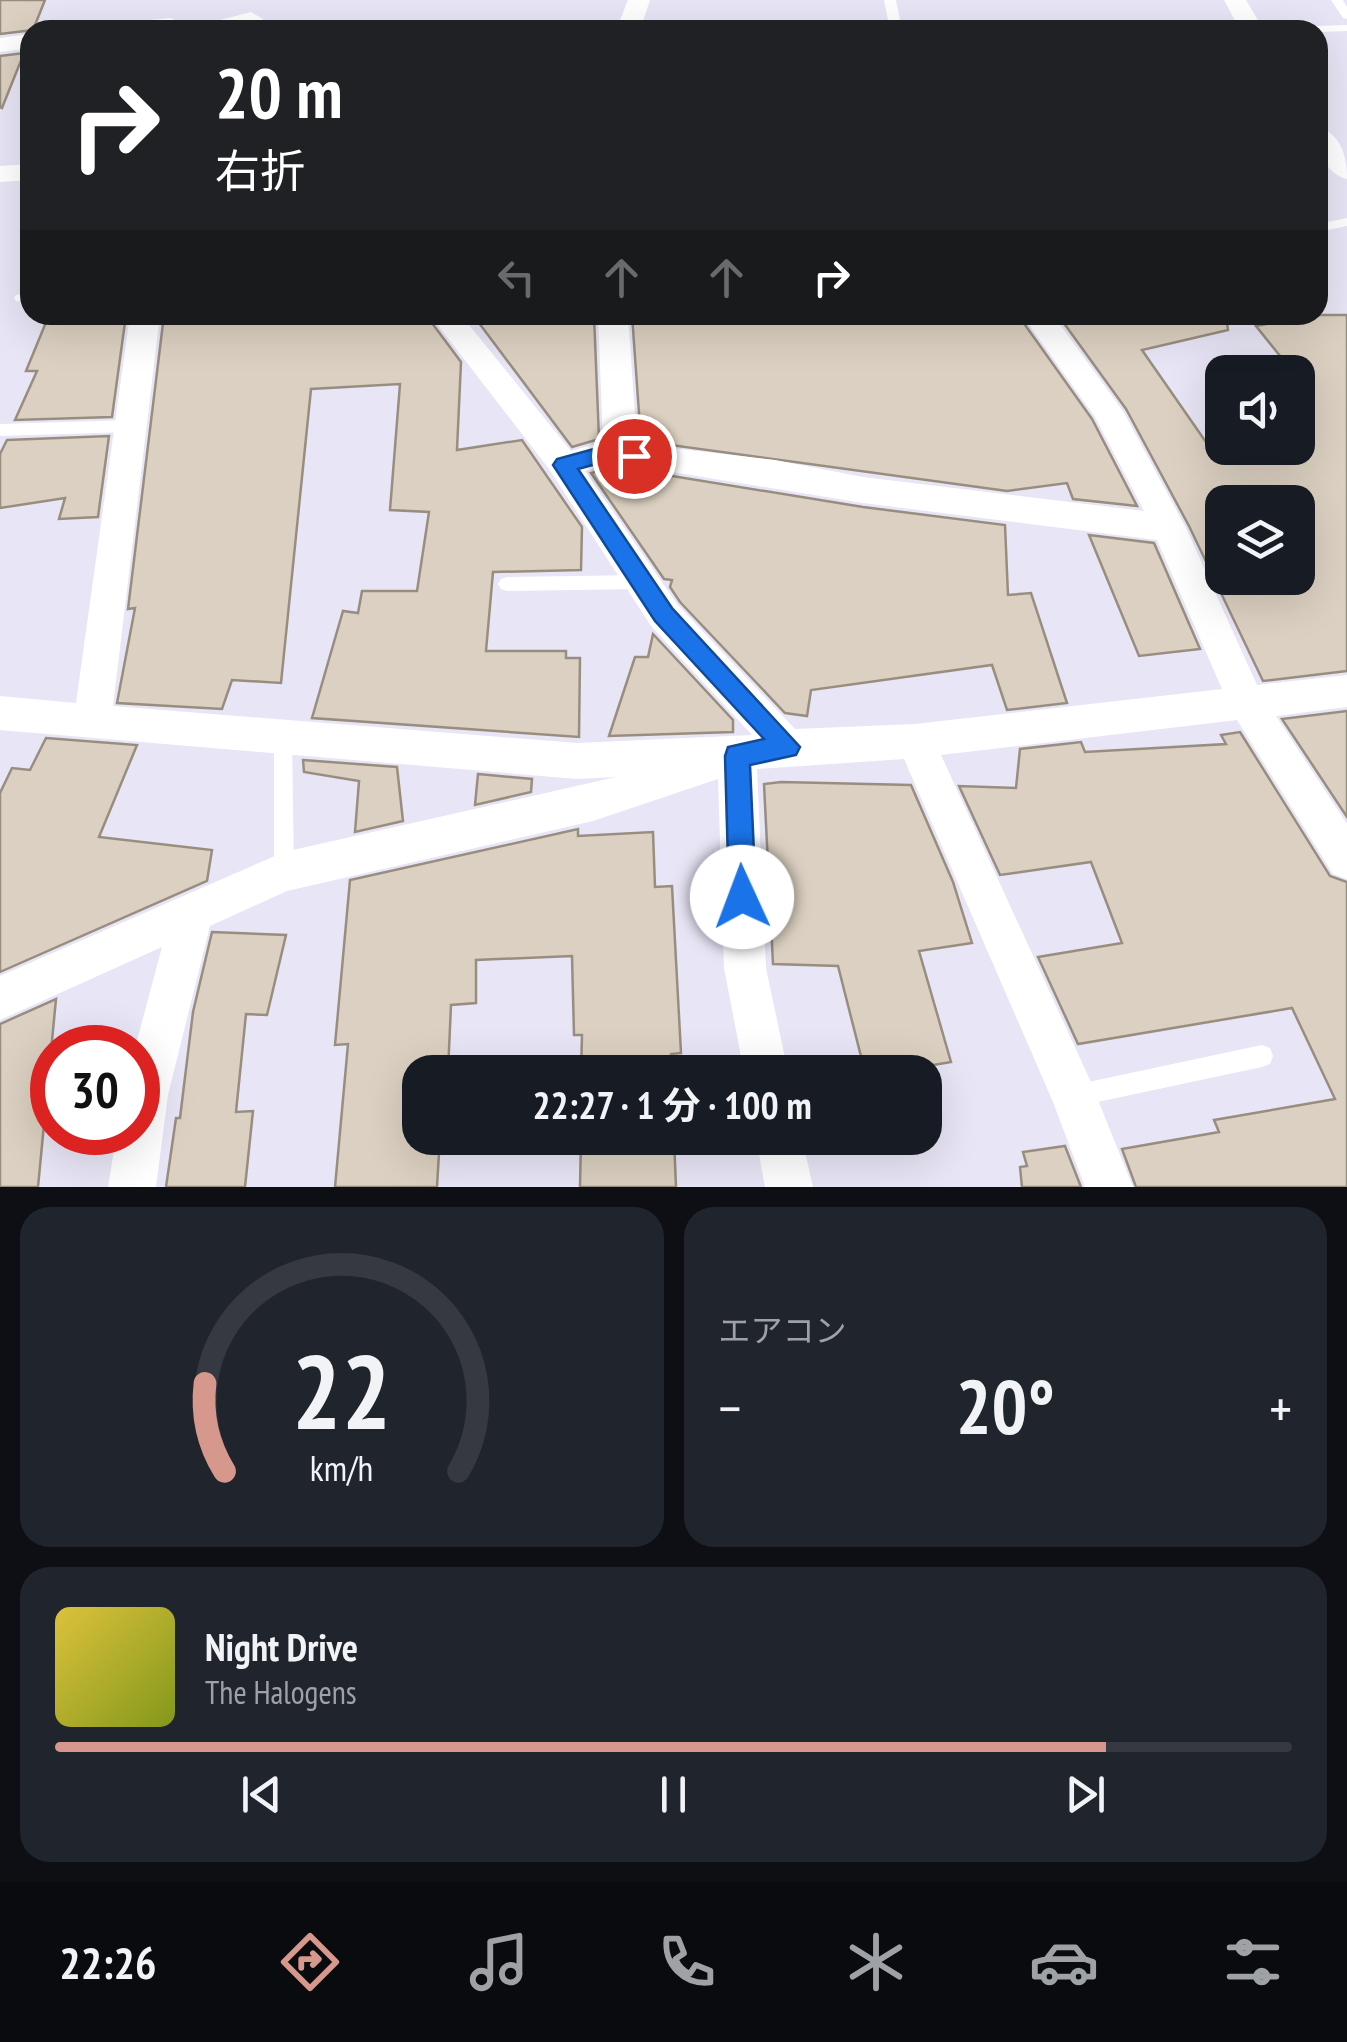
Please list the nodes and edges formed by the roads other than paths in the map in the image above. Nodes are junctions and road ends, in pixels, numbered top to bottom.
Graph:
1 (1337, 0) edge
2 (1347, 16) edge
3 (1328, 147) edge
4 (1347, 170) edge
5 (144, 325) edge
6 (454, 325) edge
7 (614, 325) edge
8 (1044, 325) edge
9 (130, 426) junction
10 (0, 430) edge
11 (619, 450) junction
12 (564, 465) junction
13 (1169, 528) junction
14 (641, 582) junction
15 (507, 584) dead end
16 (1347, 691) edge
17 (1247, 703) junction
18 (0, 713) edge
19 (92, 720) junction
20 (283, 737) junction
21 (915, 741) junction
22 (787, 747) junction
23 (737, 756) junction
24 (1347, 860) edge
25 (284, 872) junction
26 (192, 914) junction
27 (0, 998) edge
28 (763, 1055) edge
29 (1262, 1056) dead end
30 (1074, 1096) junction
31 (782, 1155) edge
32 (132, 1187) edge
33 (789, 1187) edge
34 (1108, 1187) edge

1 - 2 lane
3 - 4 street
5 - 9 street
6 - 12 street
7 - 11 street
8 - 13 street
9 - 10 lane
9 - 19 street
11 - 12 street
11 - 13 street
12 - 14 street
13 - 17 street
14 - 15 lane
14 - 22 street
16 - 17 street
17 - 21 street
17 - 24 street
18 - 19 street
19 - 20 street
20 - 23 street
20 - 25 lane
21 - 22 street
21 - 30 street
22 - 23 street
23 - 25 street
23 - 28 street
25 - 26 street
26 - 27 street
26 - 32 street
29 - 30 lane
30 - 34 street
31 - 33 street

